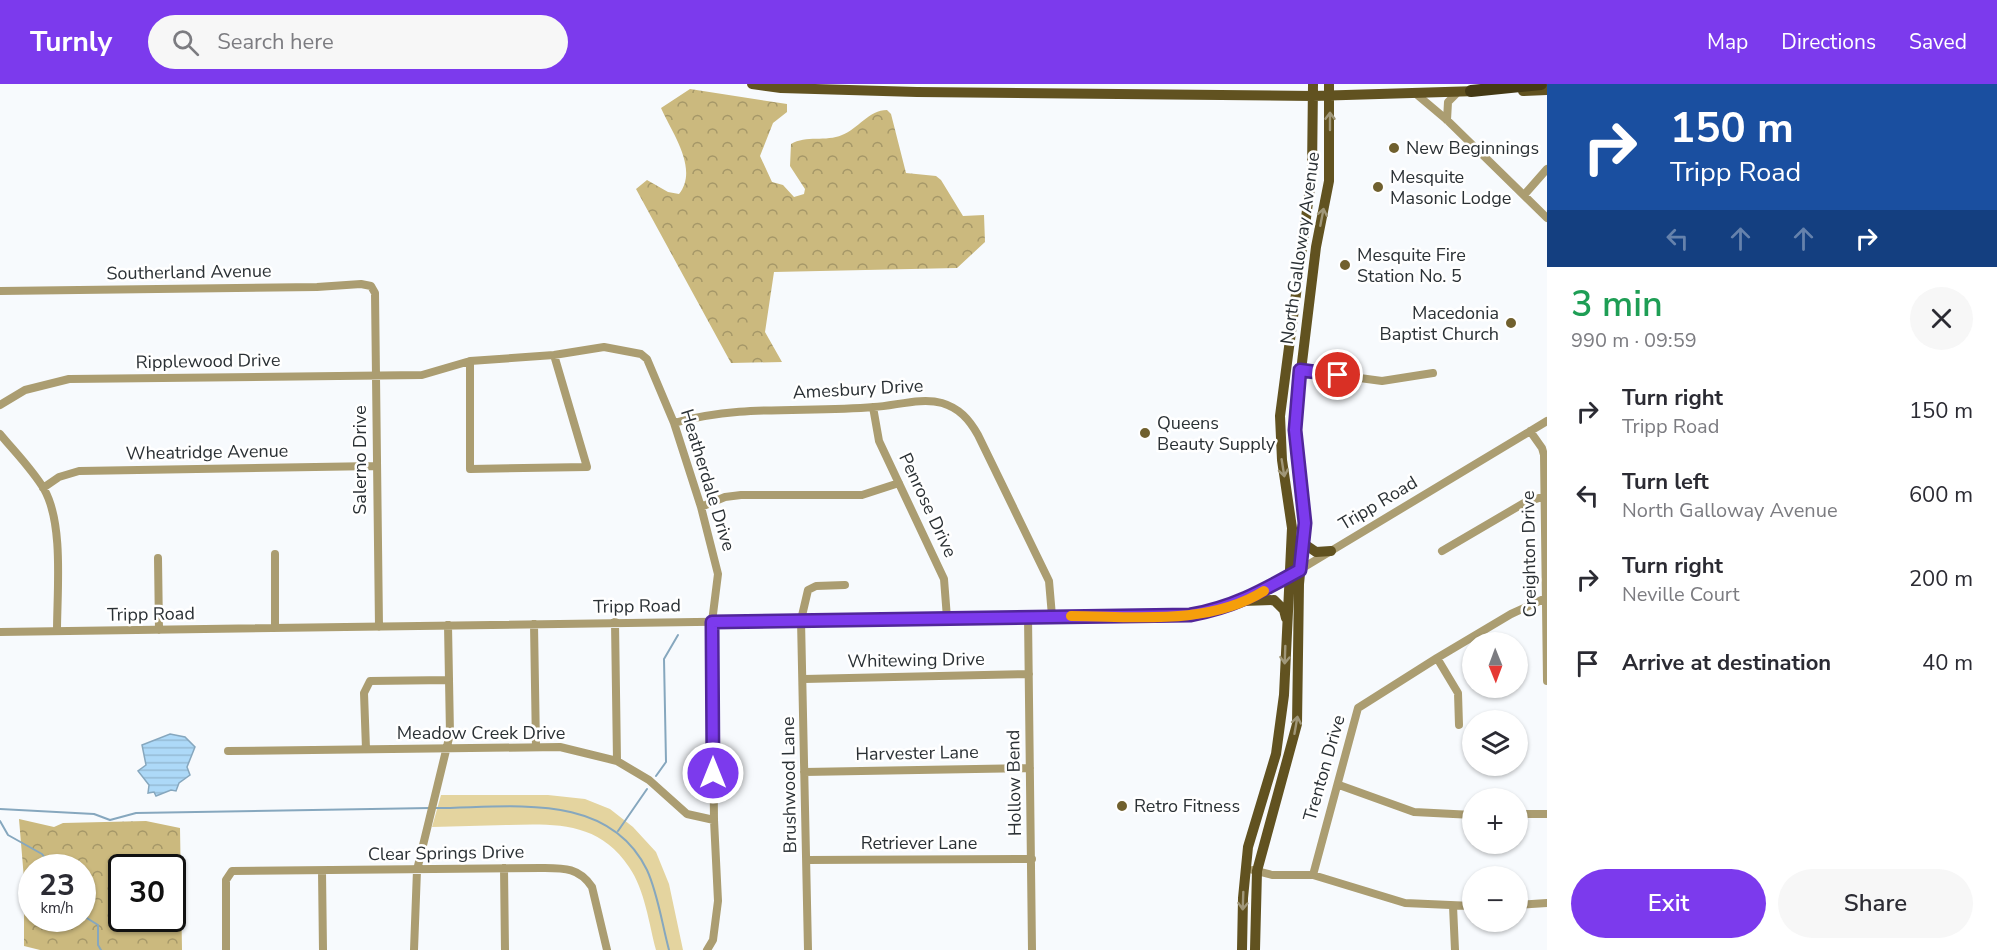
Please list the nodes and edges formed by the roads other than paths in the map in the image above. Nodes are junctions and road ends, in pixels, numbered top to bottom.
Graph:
1 (752, 84) edge
2 (1313, 84) edge
3 (1541, 84) edge
4 (1330, 90) edge
5 (1547, 90) edge
6 (1465, 92) junction
7 (1415, 93) junction
8 (1313, 96) junction
9 (1448, 120) junction
10 (1547, 169) edge
11 (1524, 195) junction
12 (1547, 218) edge
13 (1303, 245) junction
14 (1316, 247) junction
15 (0, 291) edge
16 (375, 293) joint
17 (1288, 351) junction
18 (1302, 353) junction
19 (554, 355) junction
20 (470, 361) junction
21 (1286, 368) junction
22 (1300, 370) junction
23 (1433, 373) dead end
24 (376, 375) junction
25 (422, 375) joint
26 (0, 405) edge
27 (873, 407) junction
28 (1547, 421) edge
29 (674, 423) junction
30 (1530, 431) junction
31 (0, 434) edge
32 (376, 466) junction
33 (899, 483) junction
34 (43, 488) junction
35 (1545, 496) junction
36 (701, 507) junction
37 (1304, 543) junction
38 (1331, 551) junction
39 (1442, 551) dead end
40 (275, 554) dead end
41 (158, 558) dead end
42 (1300, 570) junction
43 (1289, 576) junction
44 (845, 585) dead end
45 (1546, 598) edge
46 (1243, 601) junction
47 (1028, 616) junction
48 (1052, 616) junction
49 (947, 618) junction
50 (801, 620) junction
51 (615, 622) junction
52 (712, 622) junction
53 (1287, 623) junction
54 (534, 624) junction
55 (448, 625) junction
56 (379, 627) junction
57 (275, 628) junction
58 (159, 630) junction
59 (57, 631) junction
60 (0, 632) edge
61 (1437, 658) junction
62 (1029, 674) junction
63 (804, 679) junction
64 (449, 680) junction
65 (1547, 681) edge
66 (1459, 725) dead end
67 (536, 747) junction
68 (366, 749) junction
69 (447, 749) junction
70 (228, 751) dead end
71 (617, 761) junction
72 (1030, 768) junction
73 (804, 772) junction
74 (1269, 777) junction
75 (1282, 782) junction
76 (1339, 785) junction
77 (1462, 814) edge
78 (1528, 814) edge
79 (1547, 814) edge
80 (714, 820) junction
81 (1032, 859) junction
82 (807, 860) junction
83 (504, 868) junction
84 (1245, 868) junction
85 (417, 870) junction
86 (322, 871) junction
87 (1257, 871) junction
88 (1313, 875) junction
89 (1547, 903) edge
90 (1528, 904) edge
91 (1453, 906) junction
92 (1462, 906) edge
93 (226, 950) edge
94 (324, 950) edge
95 (414, 950) edge
96 (505, 950) edge
97 (607, 950) edge
98 (707, 950) edge
99 (808, 950) edge
100 (1032, 950) edge
101 (1242, 950) edge
102 (1255, 950) edge
103 (1455, 950) edge

1 - 8 main road
2 - 8 main road, North Galloway Avenue
3 - 6 highway
4 - 7 main road
4 - 8 main road
14 -> 4 main road, North Galloway Avenue
5 - 6 main road
6 - 7 main road
6 - 9 street
7 - 9 street
8 - 13 main road, North Galloway Avenue
9 - 11 street
10 - 11 street
11 - 12 street
13 - 14 main road
13 - 17 main road, North Galloway Avenue
14 - 18 main road, North Galloway Avenue
15 - 16 street, Southerland Avenue
16 - 24 street, Salerno Drive
17 - 18 main road
17 - 21 main road, North Galloway Avenue
18 - 22 main road, North Galloway Avenue
19 - 20 street, Heatherdale Drive
19 - 20 street
19 - 29 street, Heatherdale Drive
20 - 25 street, Heatherdale Drive
21 - 22 main road
21 -> 43 main road, North Galloway Avenue
22 - 23 street
22 - 37 main road, North Galloway Avenue
24 - 25 street, Ripplewood Drive
24 - 26 street, Ripplewood Drive
24 - 32 street, Salerno Drive
27 - 29 street, Amesbury Drive
27 - 33 street, Penrose Drive
27 - 48 street, Amesbury Drive
28 - 30 street, Tripp Road
29 - 36 street, Heatherdale Drive
30 - 35 street, Creighton Drive
30 - 38 street, Tripp Road
31 - 34 street
32 - 34 street, Wheatridge Avenue
32 - 56 street, Salerno Drive
33 - 36 street
33 - 49 street, Penrose Drive
34 - 59 street
35 - 39 street
35 - 45 street, Creighton Drive
36 - 52 street, Heatherdale Drive
37 - 38 main road
37 - 42 main road, North Galloway Avenue
38 - 42 street, Tripp Road
40 - 57 street
41 - 58 street
42 - 43 street, Tripp Road
75 -> 42 main road, North Galloway Avenue
43 - 46 street, Tripp Road
43 - 53 main road, North Galloway Avenue
44 - 50 street, Brushwood Lane
45 - 61 street, Trenton Drive
45 - 65 street, Creighton Drive
46 - 48 street, Tripp Road
46 - 53 main road
47 - 48 street, Tripp Road
47 - 49 street, Tripp Road
47 - 62 street, Hollow Bend
49 - 50 street, Tripp Road
50 - 52 street, Tripp Road
50 - 63 street, Brushwood Lane
51 - 52 street, Tripp Road
51 - 54 street, Tripp Road
51 - 71 street
52 - 80 street, Heatherdale Drive
53 -> 74 main road, North Galloway Avenue
54 - 55 street, Tripp Road
54 - 67 street
55 - 56 street, Tripp Road
55 - 64 street
56 - 57 street, Tripp Road
57 - 58 street, Tripp Road
58 - 59 street, Tripp Road
59 - 60 street, Tripp Road
61 - 66 street
61 - 76 street, Trenton Drive
62 - 63 street, Whitewing Drive
62 - 72 street, Hollow Bend
63 - 73 street, Brushwood Lane
64 - 68 street
64 - 69 street
67 - 69 street, Meadow Creek Drive
67 - 71 street, Meadow Creek Drive
68 - 69 street, Meadow Creek Drive
68 - 70 street, Meadow Creek Drive
69 - 85 street
71 - 80 street, Meadow Creek Drive
72 - 73 street, Harvester Lane
72 - 81 street, Hollow Bend
73 - 82 street, Brushwood Lane
74 - 75 main road
74 - 84 main road, North Galloway Avenue
75 - 87 main road, North Galloway Avenue
76 - 77 street
76 - 88 street, Trenton Drive
78 - 79 street
80 - 98 street, Heatherdale Drive
81 - 82 street, Retriever Lane
81 - 100 street, Hollow Bend
82 - 99 street, Brushwood Lane
83 - 85 street, Clear Springs Drive
83 - 96 street
83 - 97 street, Clear Springs Drive
84 - 87 street
84 -> 101 main road, North Galloway Avenue
85 - 86 street, Clear Springs Drive
85 - 95 street
86 - 93 street, Clear Springs Drive
86 - 94 street
87 - 88 street
87 - 102 main road, North Galloway Avenue
88 - 91 street
89 - 90 street
91 - 92 street
91 - 103 street

